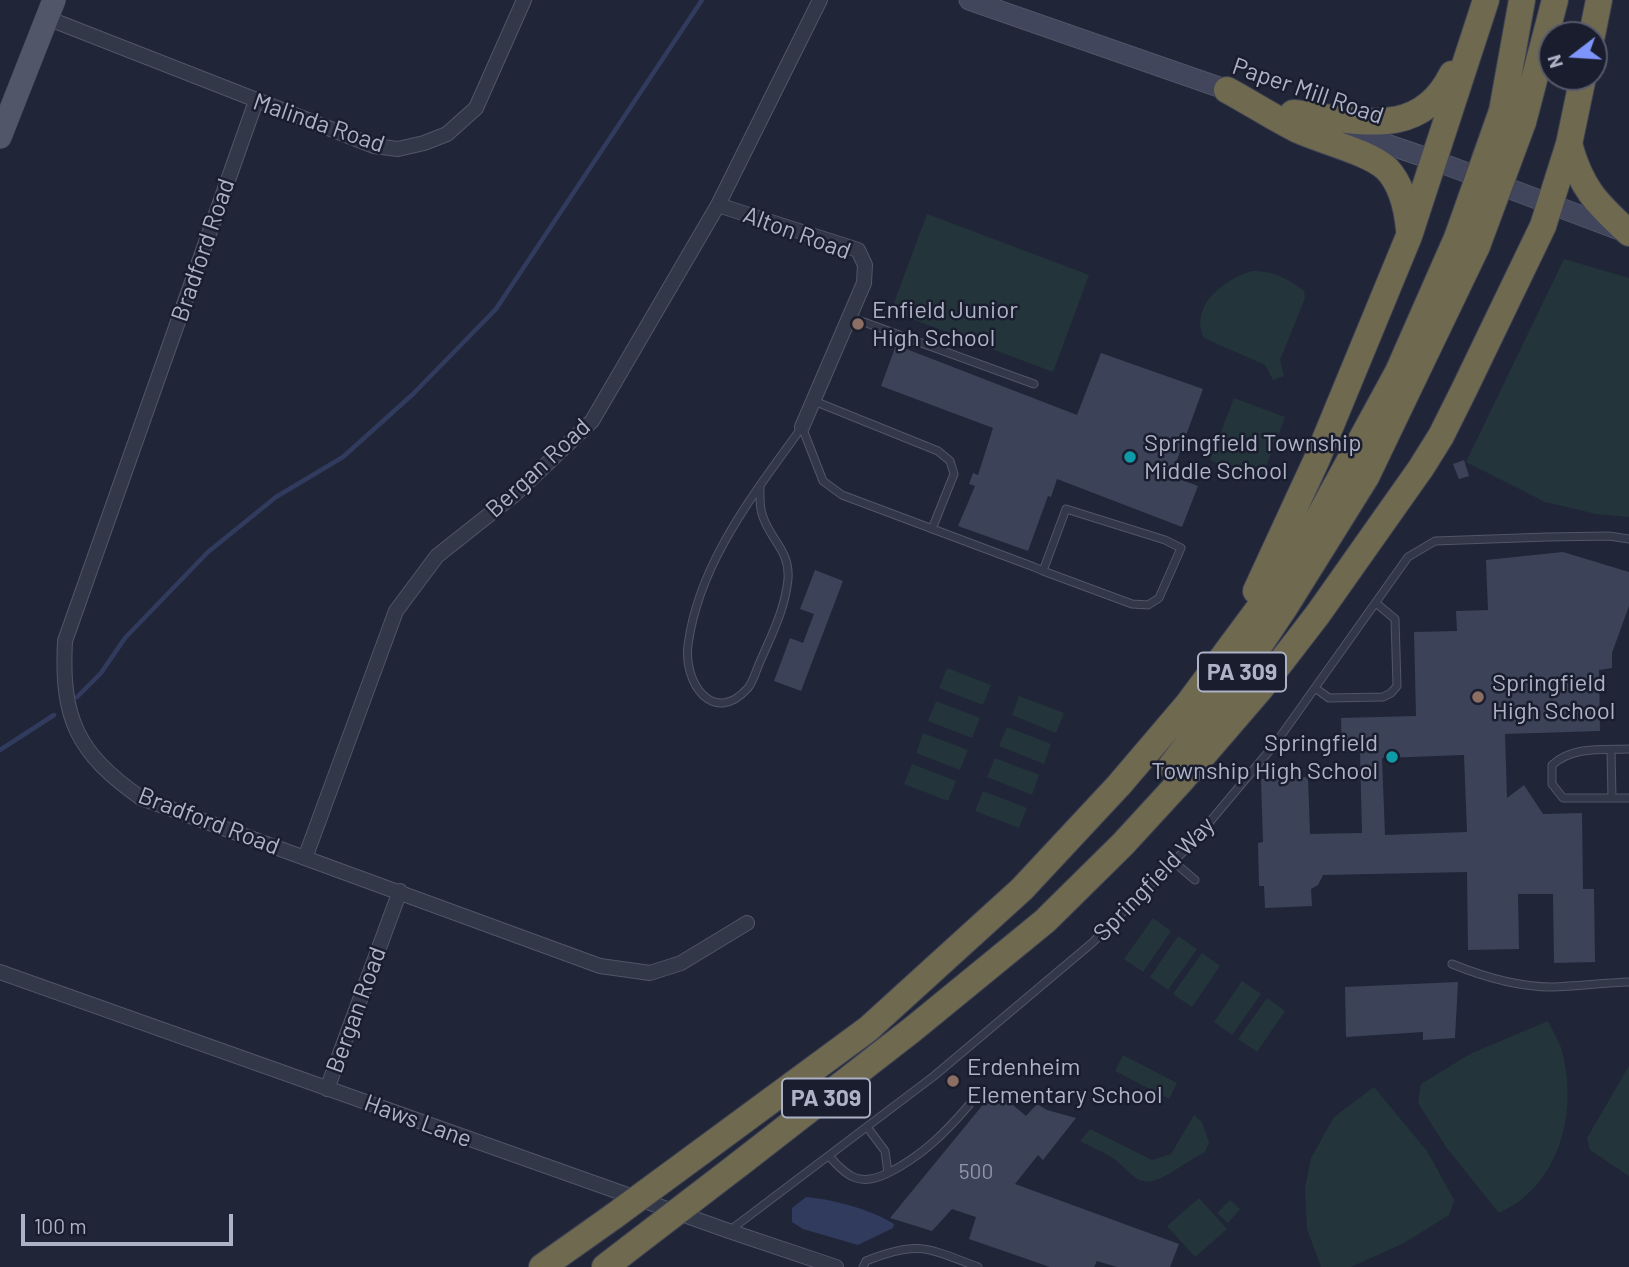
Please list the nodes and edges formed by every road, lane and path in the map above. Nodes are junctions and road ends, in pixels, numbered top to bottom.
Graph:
1 (524, 0) edge
2 (820, 0) edge
3 (969, 0) edge
4 (1522, 0) edge
5 (1555, 0) edge
6 (1598, 0) edge
7 (50, 9) edge
8 (1483, 10) edge
9 (1594, 21) edge
10 (1227, 90) junction
11 (1580, 91) edge
12 (256, 101) junction
13 (1293, 113) junction
14 (1513, 117) junction
15 (0, 137) edge
16 (1569, 144) junction
17 (1433, 160) junction
18 (1552, 203) junction
19 (718, 205) junction
20 (1629, 233) edge
21 (1409, 236) junction
22 (1467, 242) junction
23 (850, 316) junction
24 (1034, 384) dead end
25 (814, 401) junction
26 (802, 427) junction
27 (760, 486) junction
28 (932, 529) junction
29 (1629, 539) edge
30 (1043, 571) junction
31 (1376, 603) junction
32 (1230, 647) junction
33 (1315, 688) junction
34 (1629, 749) edge
35 (1611, 750) junction
36 (1612, 798) junction
37 (1629, 798) edge
38 (305, 858) junction
39 (1174, 862) junction
40 (1195, 880) dead end
41 (400, 891) junction
42 (747, 923) dead end
43 (1452, 964) dead end
44 (0, 972) edge
45 (1629, 982) edge
46 (913, 1029) junction
47 (327, 1088) junction
48 (969, 1105) dead end
49 (867, 1127) junction
50 (829, 1156) junction
51 (888, 1173) junction
52 (729, 1231) junction
53 (542, 1267) edge
54 (606, 1267) edge
55 (836, 1267) edge
56 (863, 1267) edge
57 (978, 1267) edge

1 - 12 street, Malinda Road
2 - 19 street, Bergan Road
3 - 10 main road, Paper Mill Road
4 - 14 highway, PA 309
5 - 14 highway, PA 309
6 - 9 highway
7 - 12 street, Malinda Road
7 - 15 main road
8 - 13 highway
8 - 17 highway
10 - 13 main road, Paper Mill Road
10 - 21 highway
11 - 16 highway
12 - 38 street, Bradford Road
13 - 17 main road, Paper Mill Road
14 - 22 highway, PA 309, bridge
16 - 18 highway
16 - 20 highway
17 - 18 main road, Paper Mill Road
17 - 21 highway
18 - 20 main road, Paper Mill Road
18 - 46 highway
19 - 23 street, Alton Road
19 - 38 street, Bergan Road
21 - 32 highway
22 - 32 highway, PA 309
22 - 46 highway, PA 309
23 - 24 lane
23 - 25 street, Alton Road
25 - 26 street, Alton Road
25 - 28 lane
26 - 27 lane
26 - 28 lane
27 - 27 lane
28 - 30 lane
29 - 31 lane, Springfield Way
30 - 30 lane
31 - 33 lane, Springfield Way
31 - 33 lane
32 - 53 highway, PA 309, bridge
33 - 39 lane, Springfield Way
34 - 35 lane
35 - 36 lane
35 - 36 lane
36 - 37 lane
38 - 41 street, Bradford Road
39 - 40 lane
39 - 49 lane, Springfield Way
41 - 42 street, Bradford Road
41 - 47 street, Bergan Road
43 - 45 lane
44 - 47 street, Haws Lane
46 - 54 highway, PA 309, bridge
47 - 52 street, Haws Lane
48 - 51 lane
49 - 50 lane, Springfield Way
49 - 51 lane
50 - 51 lane
50 - 52 lane, Springfield Way
52 - 55 street, Haws Lane
56 - 57 lane

